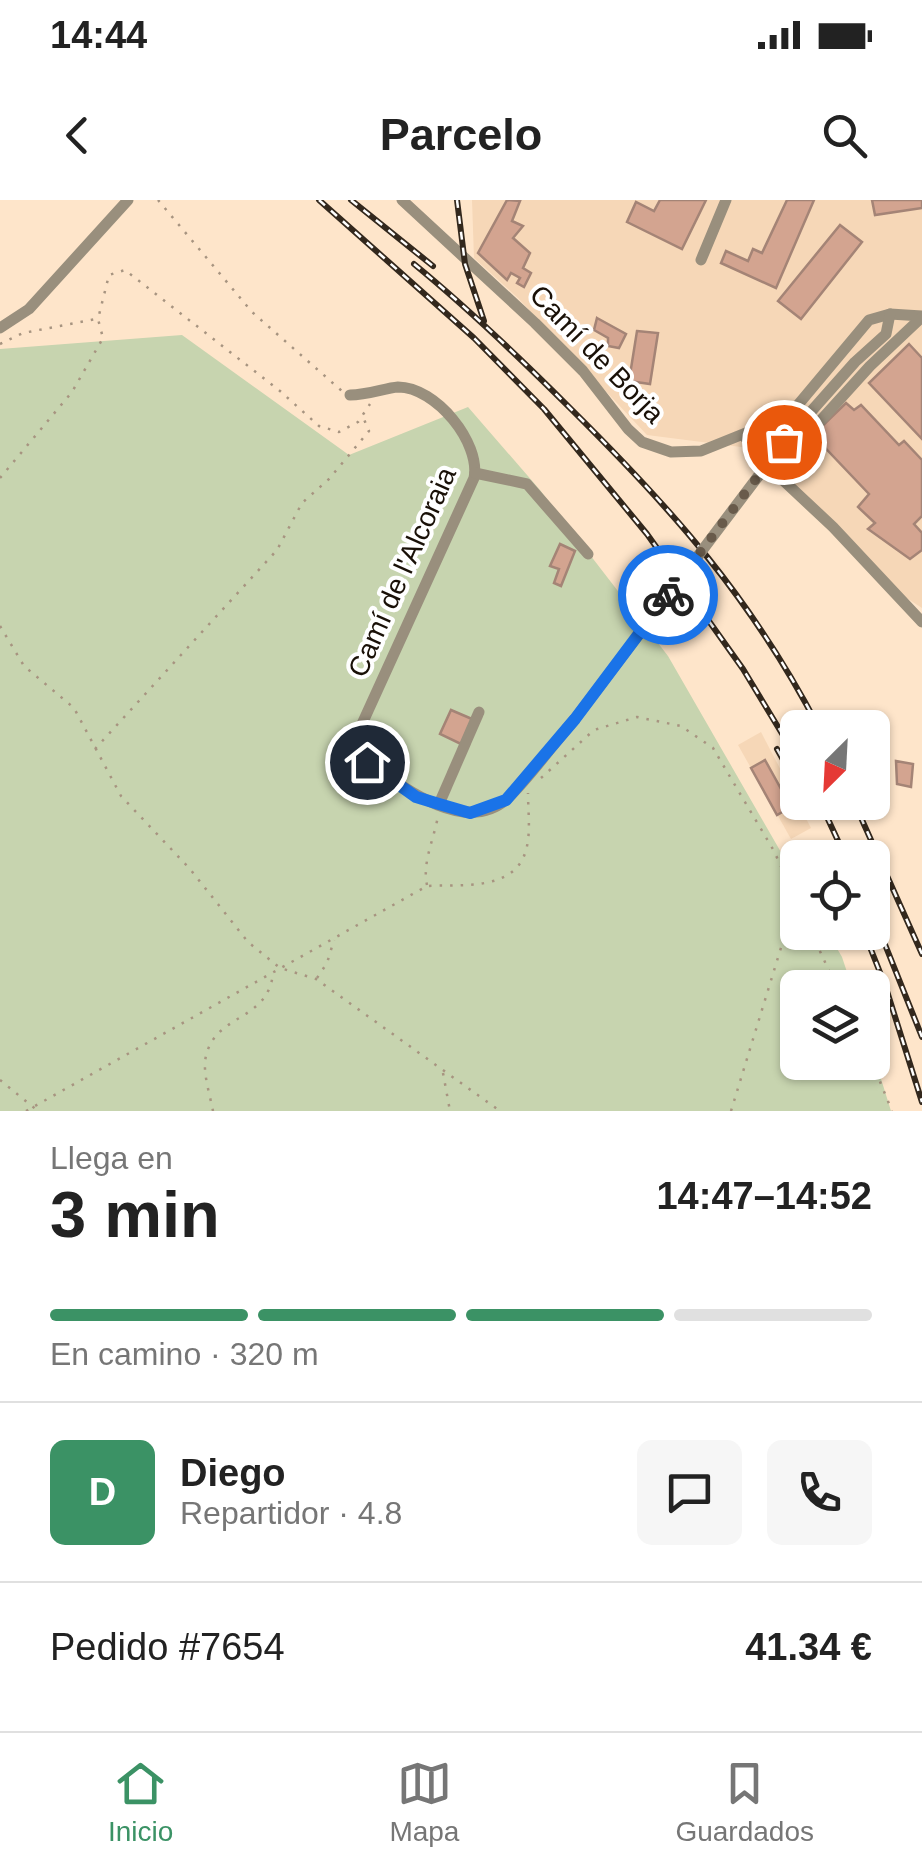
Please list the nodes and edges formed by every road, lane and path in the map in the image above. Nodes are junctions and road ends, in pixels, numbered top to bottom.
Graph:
1 (128, 200) edge
2 (158, 200) edge
3 (402, 200) edge
4 (726, 200) edge
5 (701, 260) dead end
6 (890, 314) junction
7 (922, 316) edge
8 (98, 318) junction
9 (0, 328) edge
10 (0, 344) edge
11 (376, 394) junction
12 (350, 395) joint
13 (362, 416) junction
14 (744, 435) junction
15 (475, 474) junction
16 (780, 476) junction
17 (0, 478) edge
18 (588, 554) dead end
19 (922, 622) edge
20 (0, 626) edge
21 (480, 712) dead end
22 (94, 750) junction
23 (524, 777) junction
24 (542, 778) dead end
25 (439, 804) junction
26 (780, 864) edge
27 (427, 886) junction
28 (334, 938) junction
29 (782, 950) edge
30 (280, 968) junction
31 (273, 972) junction
32 (316, 979) junction
33 (442, 1070) junction
34 (0, 1080) edge
35 (879, 1080) edge
36 (34, 1107) junction
37 (26, 1111) edge
38 (38, 1111) edge
39 (213, 1111) edge
40 (450, 1111) edge
41 (500, 1111) edge
42 (730, 1111) edge
43 (892, 1111) edge

1 - 9 street
2 - 12 path
3 - 14 street, Camí de Borja
4 - 5 street
6 - 7 street
6 - 14 street, Camí de Borja
6 - 23 street, Camí de l'Alcoraia, bridge
7 - 16 street
8 - 10 path
8 - 13 path
8 - 17 path
11 - 12 street, Camí de l'Alcoraia
11 - 13 path
11 - 15 street, Camí de l'Alcoraia
13 - 22 path
14 - 16 street
15 - 18 street
15 - 25 street, Camí de l'Alcoraia
16 - 19 street
20 - 22 path
21 - 25 street
22 - 30 path
23 - 25 street, Camí de l'Alcoraia
23 - 27 path
24 - 26 path
25 - 27 path
27 - 28 path
28 - 30 path
28 - 32 path
29 - 42 path
30 - 31 path
30 - 32 path
31 - 36 path
31 - 39 path
32 - 33 path
33 - 40 path
33 - 41 path
34 - 36 path
35 - 43 path
36 - 37 path
36 - 38 path

